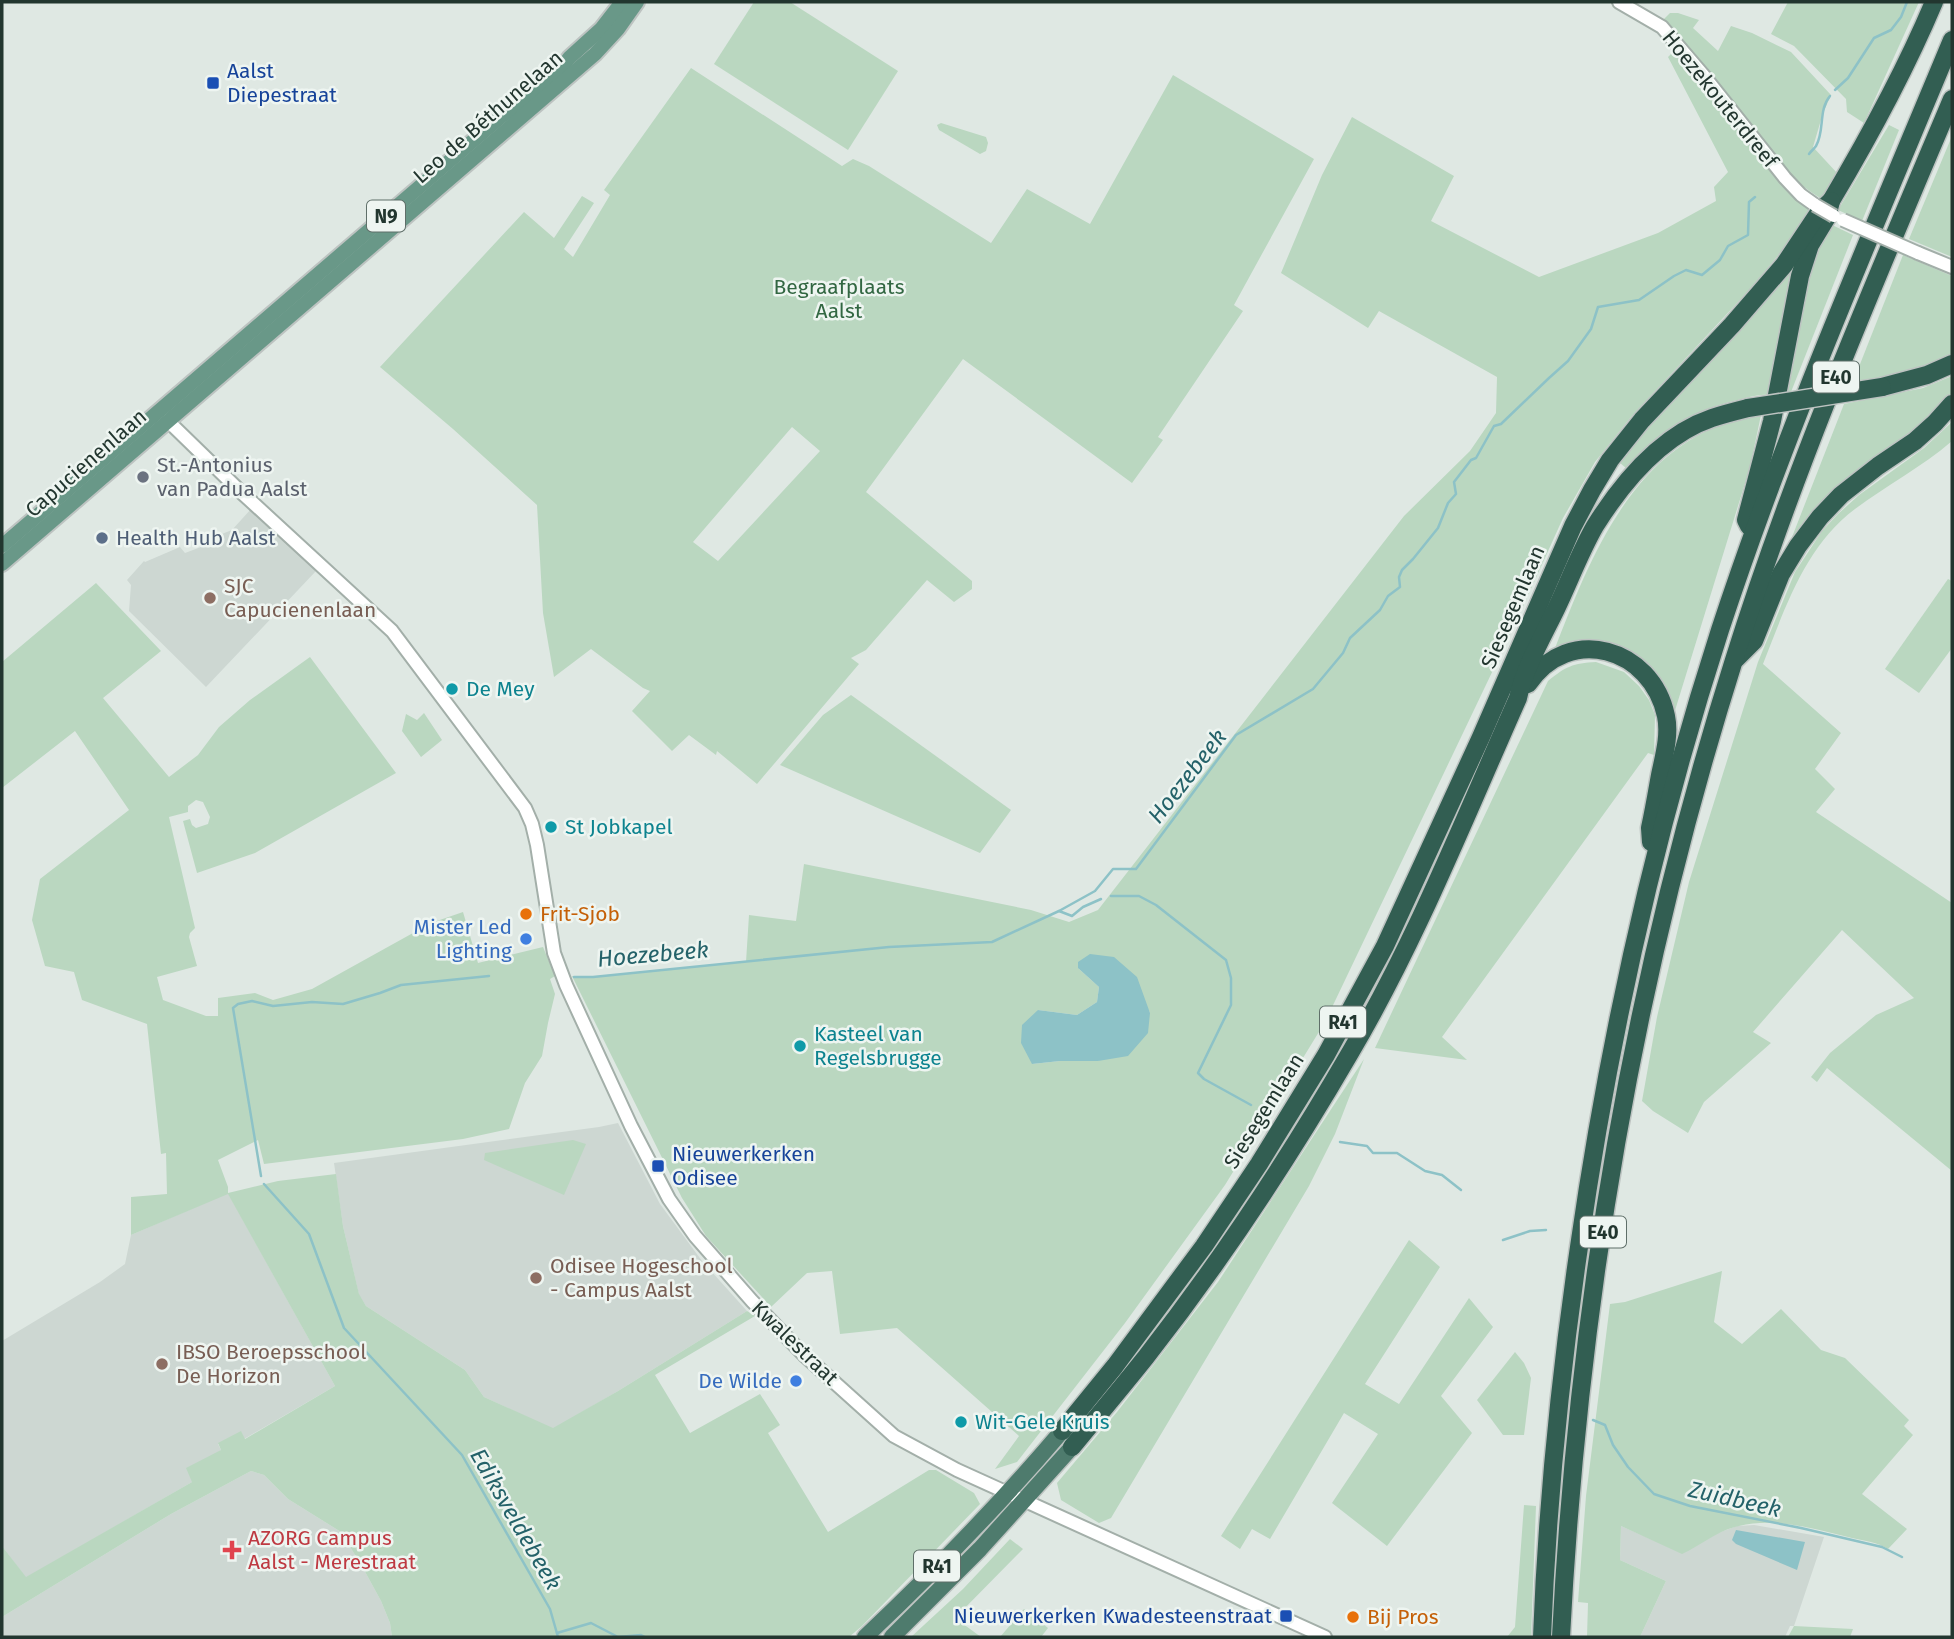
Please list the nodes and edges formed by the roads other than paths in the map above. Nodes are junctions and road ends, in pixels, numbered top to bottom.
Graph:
1 (622, 2) edge
2 (637, 2) edge
3 (1619, 2) edge
4 (1934, 2) edge
5 (1952, 40) edge
6 (1952, 99) edge
7 (1831, 211) junction
8 (1952, 267) edge
9 (1952, 364) edge
10 (1952, 404) edge
11 (162, 417) junction
12 (1752, 536) junction
13 (2, 545) edge
14 (2, 564) edge
15 (1733, 661) junction
16 (1518, 698) junction
17 (1653, 862) junction
18 (1062, 1431) joint
19 (1072, 1447) joint
20 (1008, 1493) junction
21 (1025, 1500) junction
22 (865, 1637) edge
23 (892, 1637) edge
24 (1325, 1637) edge
25 (1542, 1637) edge
26 (1561, 1637) edge

1 - 11 main road, Leo de Béthunelaan / N9
2 - 11 main road, Leo de Béthunelaan / N9
3 - 7 street, Hoezekouterdreef
4 - 7 highway
5 - 12 highway, E40
6 - 15 highway, E40
7 - 8 street, Hoezekouterdreef, bridge
7 - 12 highway
7 - 18 highway, Siesegemlaan / R41
9 - 16 highway, Siesegemlaan / R41, bridge
10 - 15 highway
11 - 13 main road, Capucienenlaan / N9
11 - 14 main road, Capucienenlaan / N9
11 - 20 street, Kwalestraat
12 - 17 highway, E40
15 - 26 highway, E40
16 - 17 highway
16 - 19 highway, Siesegemlaan / R41
17 - 25 highway, E40
18 - 20 highway, Siesegemlaan / R41
19 - 21 highway, Siesegemlaan / R41
20 - 21 street, Kwalestraat
20 - 22 highway, Siesegemlaan / R41
21 - 23 highway, Siesegemlaan / R41
21 - 24 street, Kwalestraat

